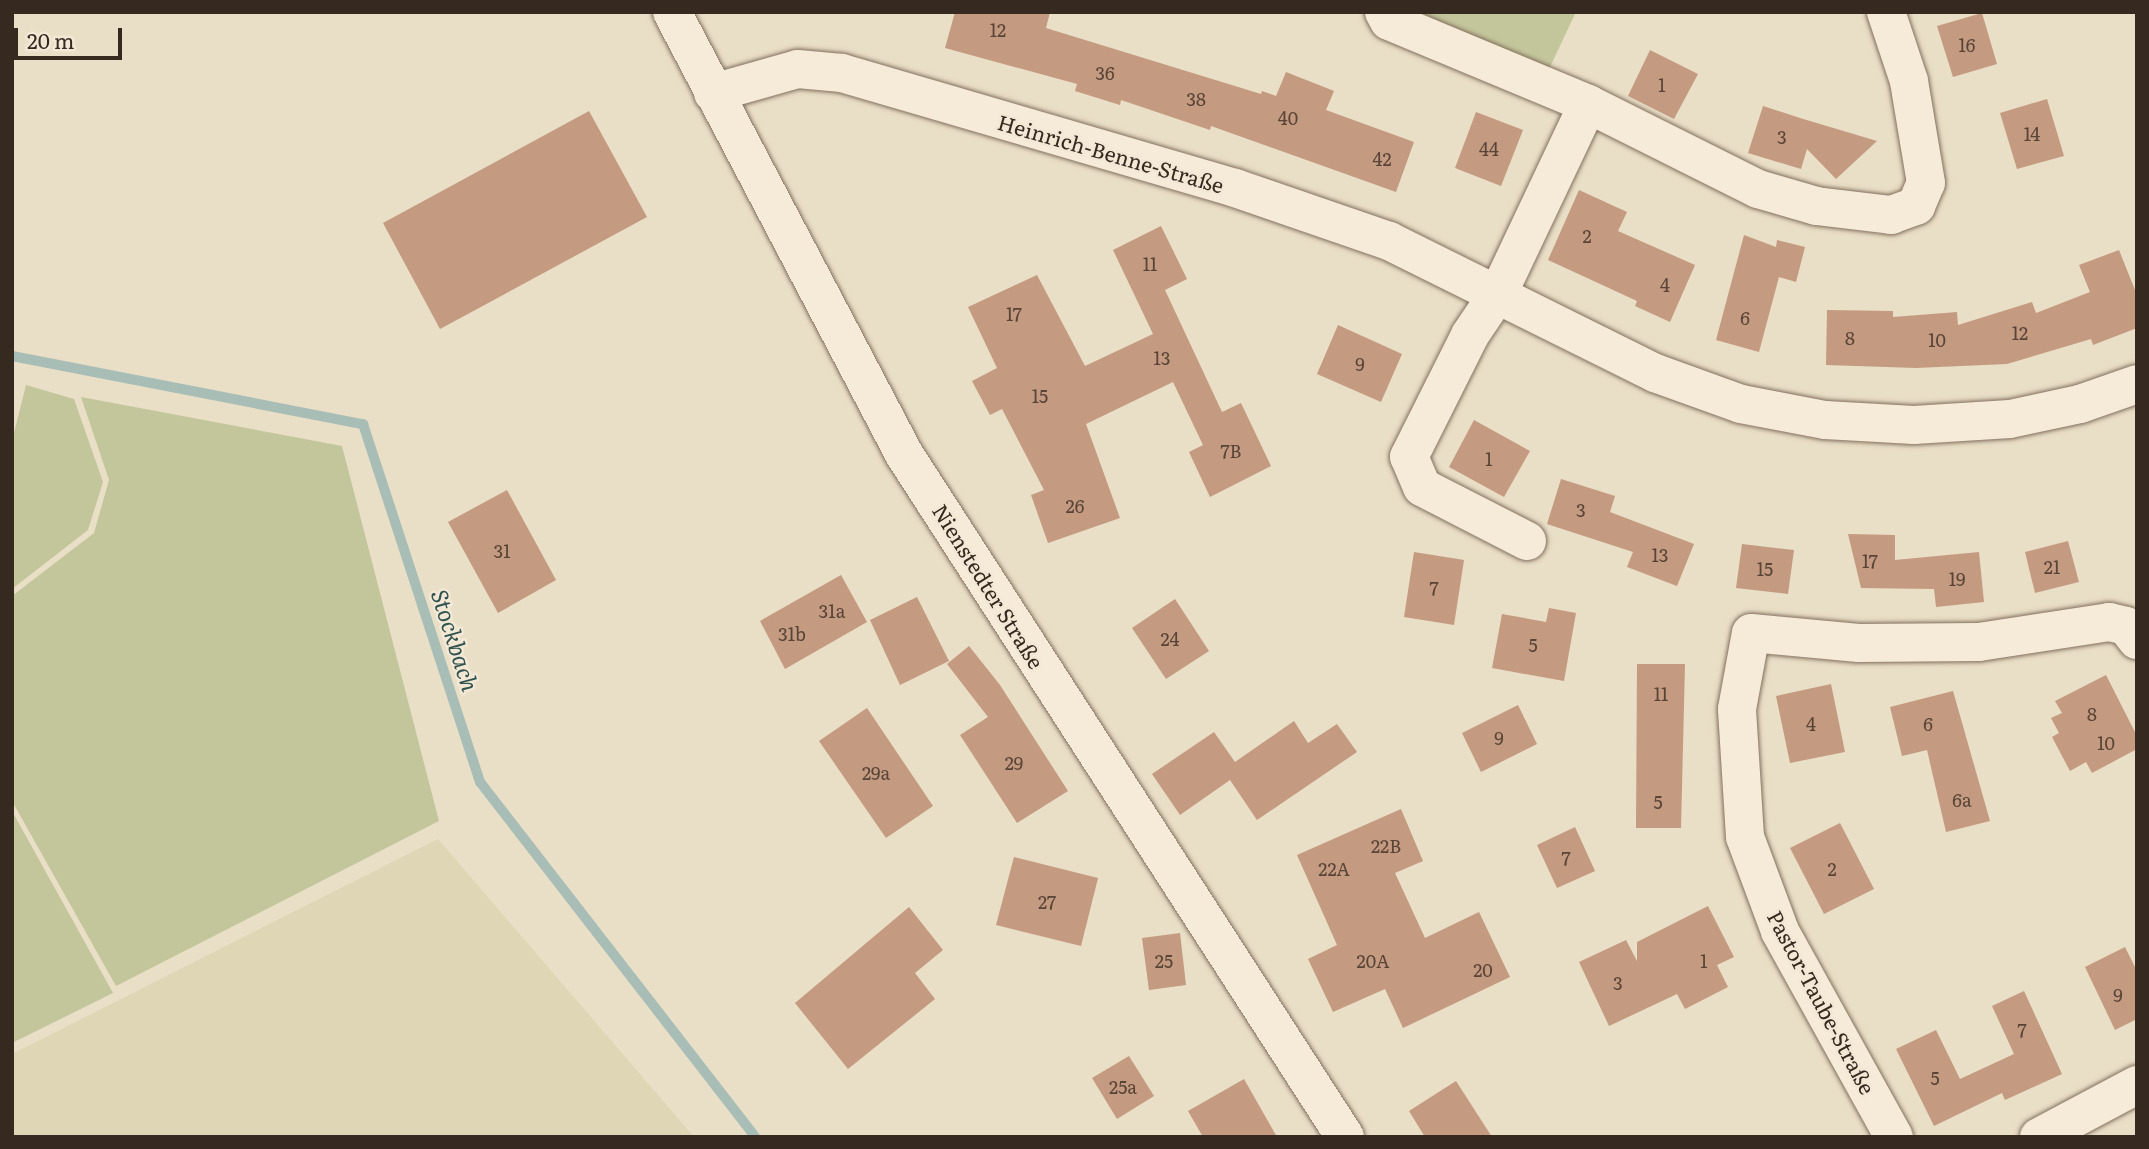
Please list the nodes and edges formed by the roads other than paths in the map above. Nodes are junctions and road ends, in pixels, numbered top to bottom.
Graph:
1 (672, 12) edge
2 (1384, 12) edge
3 (1886, 12) edge
4 (713, 93) junction
5 (1588, 104) junction
6 (1499, 292) junction
7 (2137, 384) edge
8 (1527, 541) dead end
9 (2137, 640) edge
10 (2137, 1085) edge
11 (1345, 1137) edge
12 (1894, 1137) edge
13 (2039, 1137) edge

1 - 4 street, Nienstedter Straße
2 - 5 street
3 - 5 street
4 - 6 street, Heinrich-Benne-Straße
4 - 11 street, Nienstedter Straße
5 - 6 street
6 - 7 street, Heinrich-Benne-Straße
6 - 8 street
9 - 12 street, Pastor-Taube-Straße
10 - 13 street

